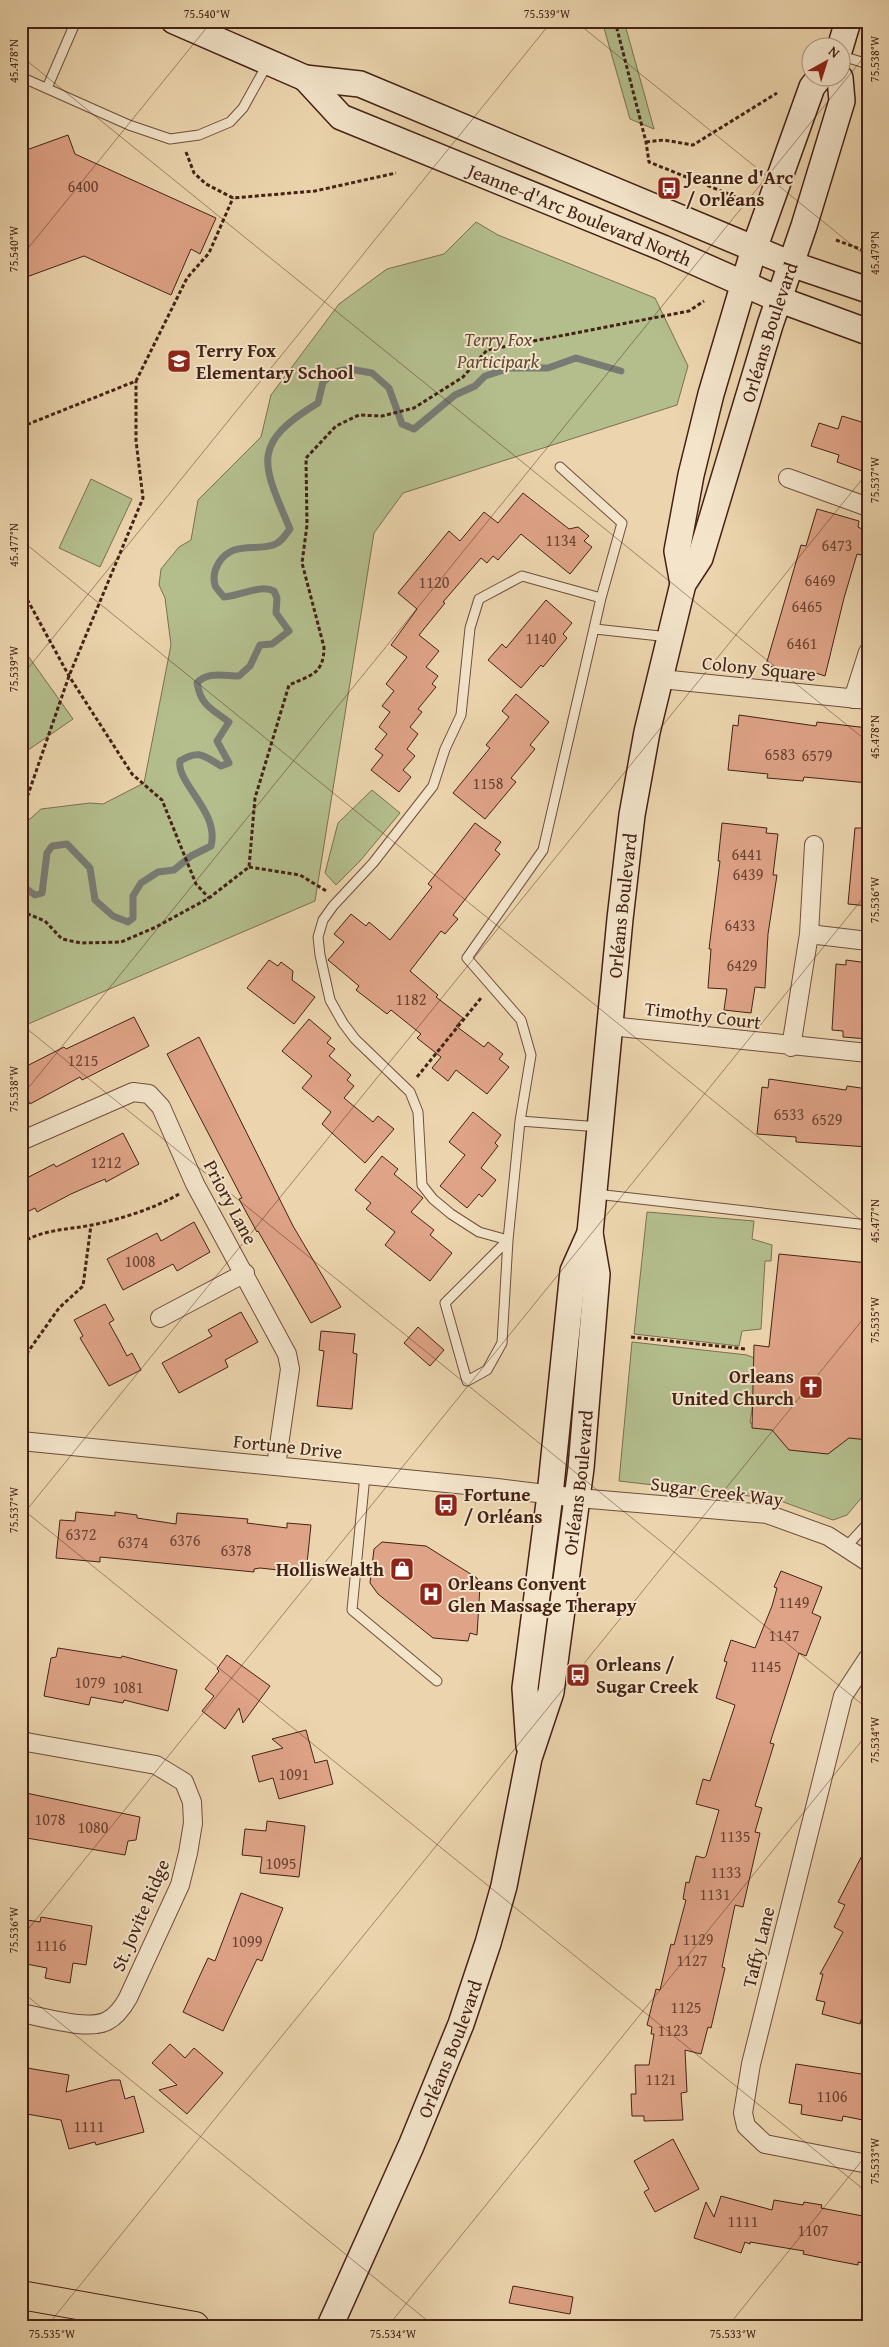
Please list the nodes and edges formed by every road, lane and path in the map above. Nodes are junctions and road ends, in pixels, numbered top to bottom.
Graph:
1 (76, 21) edge
2 (174, 21) edge
3 (615, 21) edge
4 (848, 21) edge
5 (843, 38) edge
6 (852, 59) edge
7 (269, 62) junction
8 (868, 64) edge
9 (21, 77) edge
10 (305, 78) junction
11 (47, 88) junction
12 (812, 88) edge
13 (841, 88) edge
14 (777, 93) dead end
15 (182, 138) junction
16 (646, 142) junction
17 (396, 173) dead end
18 (233, 198) junction
19 (741, 199) dead end
20 (836, 240) dead end
21 (754, 249) junction
22 (868, 252) edge
23 (791, 264) junction
24 (744, 284) junction
25 (868, 290) edge
26 (778, 299) junction
27 (704, 301) dead end
28 (868, 332) edge
29 (136, 381) junction
30 (21, 427) edge
31 (560, 467) dead end
32 (788, 478) dead end
33 (868, 507) edge
34 (683, 584) junction
35 (21, 588) edge
36 (602, 598) junction
37 (595, 629) junction
38 (670, 638) junction
39 (868, 652) edge
40 (69, 676) junction
41 (661, 679) junction
42 (861, 700) edge
43 (21, 815) edge
44 (814, 845) dead end
45 (249, 868) junction
46 (209, 898) junction
47 (340, 900) junction
48 (21, 911) edge
49 (809, 934) junction
50 (868, 941) edge
51 (490, 986) junction
52 (610, 1026) junction
53 (791, 1047) junction
54 (868, 1053) edge
55 (407, 1088) junction
56 (520, 1121) junction
57 (600, 1127) junction
58 (21, 1141) edge
59 (195, 1184) junction
60 (593, 1193) junction
61 (91, 1225) junction
62 (868, 1225) edge
63 (590, 1233) junction
64 (508, 1240) junction
65 (21, 1244) edge
66 (245, 1273) junction
67 (160, 1318) dead end
68 (631, 1337) dead end
69 (746, 1349) dead end
70 (21, 1355) edge
71 (21, 1441) edge
72 (276, 1466) junction
73 (365, 1475) junction
74 (550, 1495) junction
75 (578, 1498) junction
76 (868, 1523) edge
77 (846, 1547) junction
78 (868, 1562) edge
79 (868, 1658) edge
80 (437, 1681) dead end
81 (21, 1738) edge
82 (530, 1758) junction
83 (21, 2013) edge
84 (868, 2164) edge
85 (21, 2294) edge
86 (195, 2326) edge
87 (330, 2326) edge

1 - 11 lane
2 - 7 main road, Jeanne-d'Arc Boulevard North
3 - 16 path
4 - 5 main road
6 - 8 lane
7 - 10 main road, Jeanne-d'Arc Boulevard North
7 - 15 lane
9 - 11 lane
10 - 21 main road, Jeanne-d'Arc Boulevard North
10 - 24 main road, Jeanne-d'Arc Boulevard North
11 - 15 lane
12 - 21 main road, Orléans Boulevard
13 - 23 main road, Orléans Boulevard
14 - 16 path
15 - 18 path
16 - 19 path
17 - 18 path
18 - 29 path
20 - 22 path
21 - 23 main road, Jeanne-d'Arc Boulevard North
21 - 24 main road, Orléans Boulevard
23 - 25 main road, Jeanne-d'Arc Boulevard North
23 - 26 main road, Orléans Boulevard
24 - 26 main road, Jeanne-d'Arc Boulevard North
24 - 34 main road, Orléans Boulevard
26 - 28 main road, Jeanne-d'Arc Boulevard North
26 - 34 main road, Orléans Boulevard
27 - 45 path
29 - 30 path
29 - 40 path
31 - 36 lane
32 - 33 street
34 - 38 main road, Orléans Boulevard
35 - 40 path
36 - 37 lane
36 - 47 lane
37 - 38 lane
37 - 51 lane
38 - 41 main road, Orléans Boulevard
39 - 42 street, Colony Square
40 - 43 path
40 - 46 path
41 - 42 street, Colony Square
41 - 52 main road, Orléans Boulevard
44 - 49 street
45 - 46 path
45 - 47 path
46 - 48 path
47 - 55 lane
49 - 50 street
49 - 53 street
51 - 55 path
51 - 56 lane
52 - 53 street, Timothy Court
52 - 57 main road, Orléans Boulevard
53 - 54 street, Timothy Court
55 - 64 lane
56 - 57 lane
56 - 64 lane
57 - 60 main road, Orléans Boulevard
58 - 59 street, Priory Lane
59 - 61 path
59 - 66 street, Priory Lane
60 - 62 lane
60 - 63 main road, Orléans Boulevard
61 - 65 path
61 - 70 path
63 - 74 main road, Orléans Boulevard
63 - 75 main road, Orléans Boulevard
64 - 64 lane
66 - 67 street
66 - 72 street, Priory Lane
68 - 69 path
71 - 72 street, Fortune Drive
72 - 73 street, Fortune Drive
73 - 74 street, Fortune Drive
73 - 80 lane
74 - 75 street, Sugar Creek Way
74 - 82 main road, Orléans Boulevard
75 - 77 street, Sugar Creek Way
75 - 82 main road, Orléans Boulevard
76 - 77 lane
77 - 78 street, Sugar Creek Way
79 - 84 street, Taffy Lane
81 - 83 street, St. Jovite Ridge
82 - 87 main road, Orléans Boulevard
85 - 86 highway

